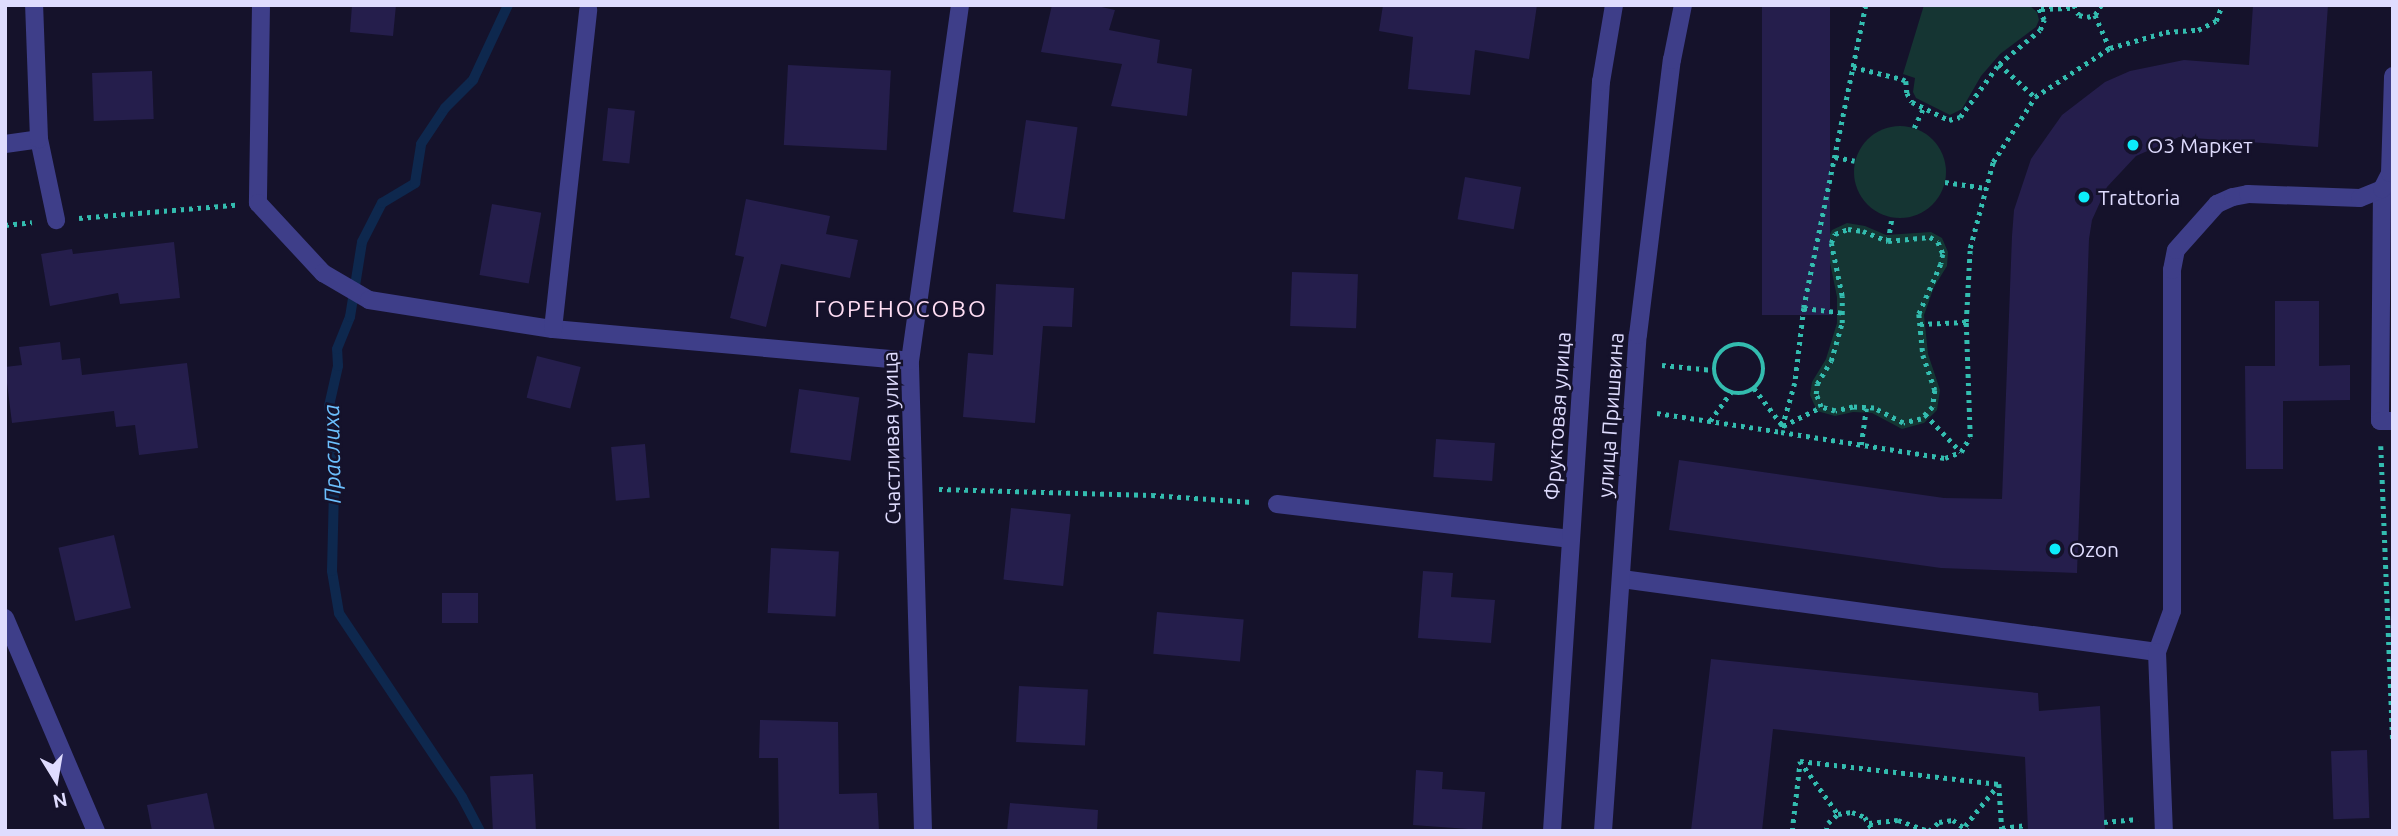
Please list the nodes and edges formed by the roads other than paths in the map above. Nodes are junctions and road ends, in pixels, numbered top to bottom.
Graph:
1 (34, 5) edge
2 (261, 5) edge
3 (960, 5) edge
4 (1614, 5) edge
5 (1684, 5) edge
6 (589, 10) dead end
7 (2393, 76) edge
8 (39, 139) junction
9 (5, 144) edge
10 (2382, 189) junction
11 (56, 220) road end
12 (554, 328) junction
13 (910, 361) junction
14 (2386, 421) edge
15 (1277, 504) road end
16 (1572, 539) junction
17 (1622, 579) junction
18 (5, 618) edge
19 (2157, 652) junction
20 (2164, 824) edge
21 (96, 831) edge
22 (923, 831) edge
23 (1552, 831) edge
24 (1603, 831) edge

1 - 8 street
2 - 12 street
3 - 13 street, Счастливая улица
4 - 16 street, Фруктовая улица
5 - 17 street, улица Пришвина
6 - 12 street
7 - 10 street
8 - 9 street
8 - 11 street
10 - 14 street
10 - 19 street
12 - 13 street
13 - 22 street, Счастливая улица
15 - 16 street
16 - 23 street, Фруктовая улица
17 - 19 street
17 - 24 street, улица Пришвина
18 - 21 street
19 - 20 street

